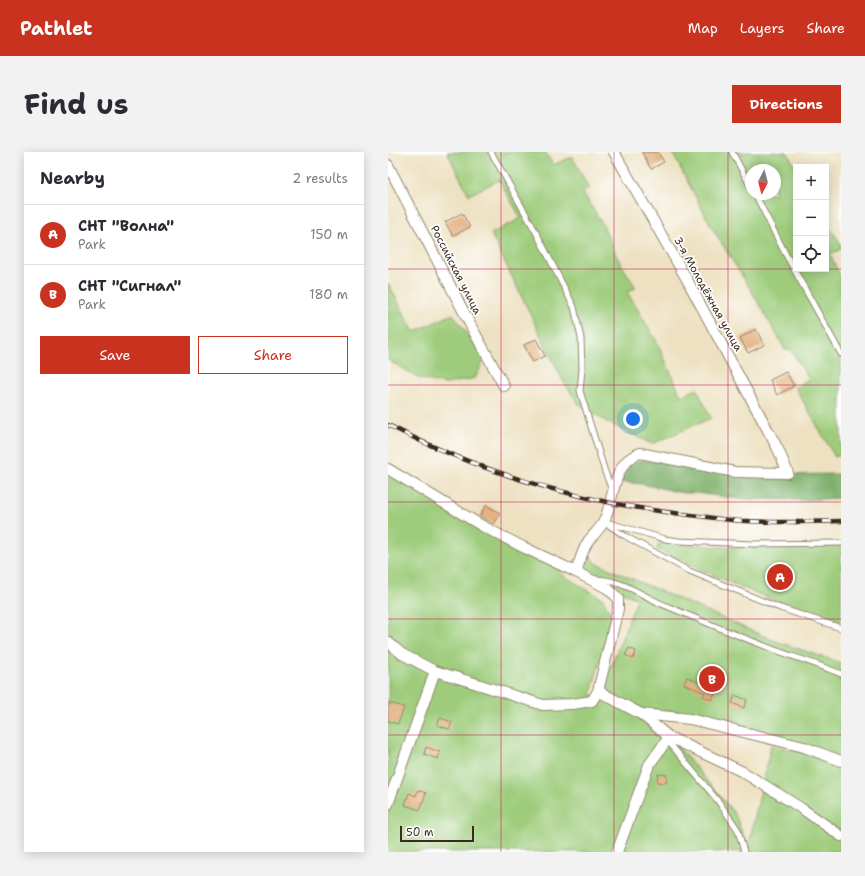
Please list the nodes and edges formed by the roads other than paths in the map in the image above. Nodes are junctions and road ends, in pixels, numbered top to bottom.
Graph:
1 (491, 152) edge
2 (614, 152) edge
3 (732, 152) edge
4 (388, 165) edge
5 (745, 176) edge
6 (758, 200) edge
7 (841, 354) edge
8 (504, 386) dead end
9 (388, 469) edge
10 (614, 488) junction
11 (604, 522) junction
12 (832, 543) junction
13 (841, 543) edge
14 (841, 546) edge
15 (576, 572) junction
16 (590, 579) junction
17 (841, 628) edge
18 (388, 642) edge
19 (435, 671) junction
20 (841, 674) edge
21 (598, 691) junction
22 (641, 714) junction
23 (669, 737) junction
24 (841, 761) edge
25 (388, 804) edge
26 (841, 836) edge
27 (617, 852) edge
28 (744, 852) edge

1 - 10 lane
2 - 10 street, 3-я Молодёжная улица
3 - 5 lane
4 - 8 street, Российская улица
6 - 7 lane
9 - 15 street
10 - 11 street
11 - 12 lane
11 - 15 street
11 - 17 lane
12 - 13 lane
12 - 14 lane
15 - 16 street
16 - 20 lane
16 - 21 street
18 - 19 street
19 - 21 street
19 - 25 street
21 - 22 street
22 - 23 street
22 - 24 street
23 - 26 street
23 - 27 street
23 - 28 lane

